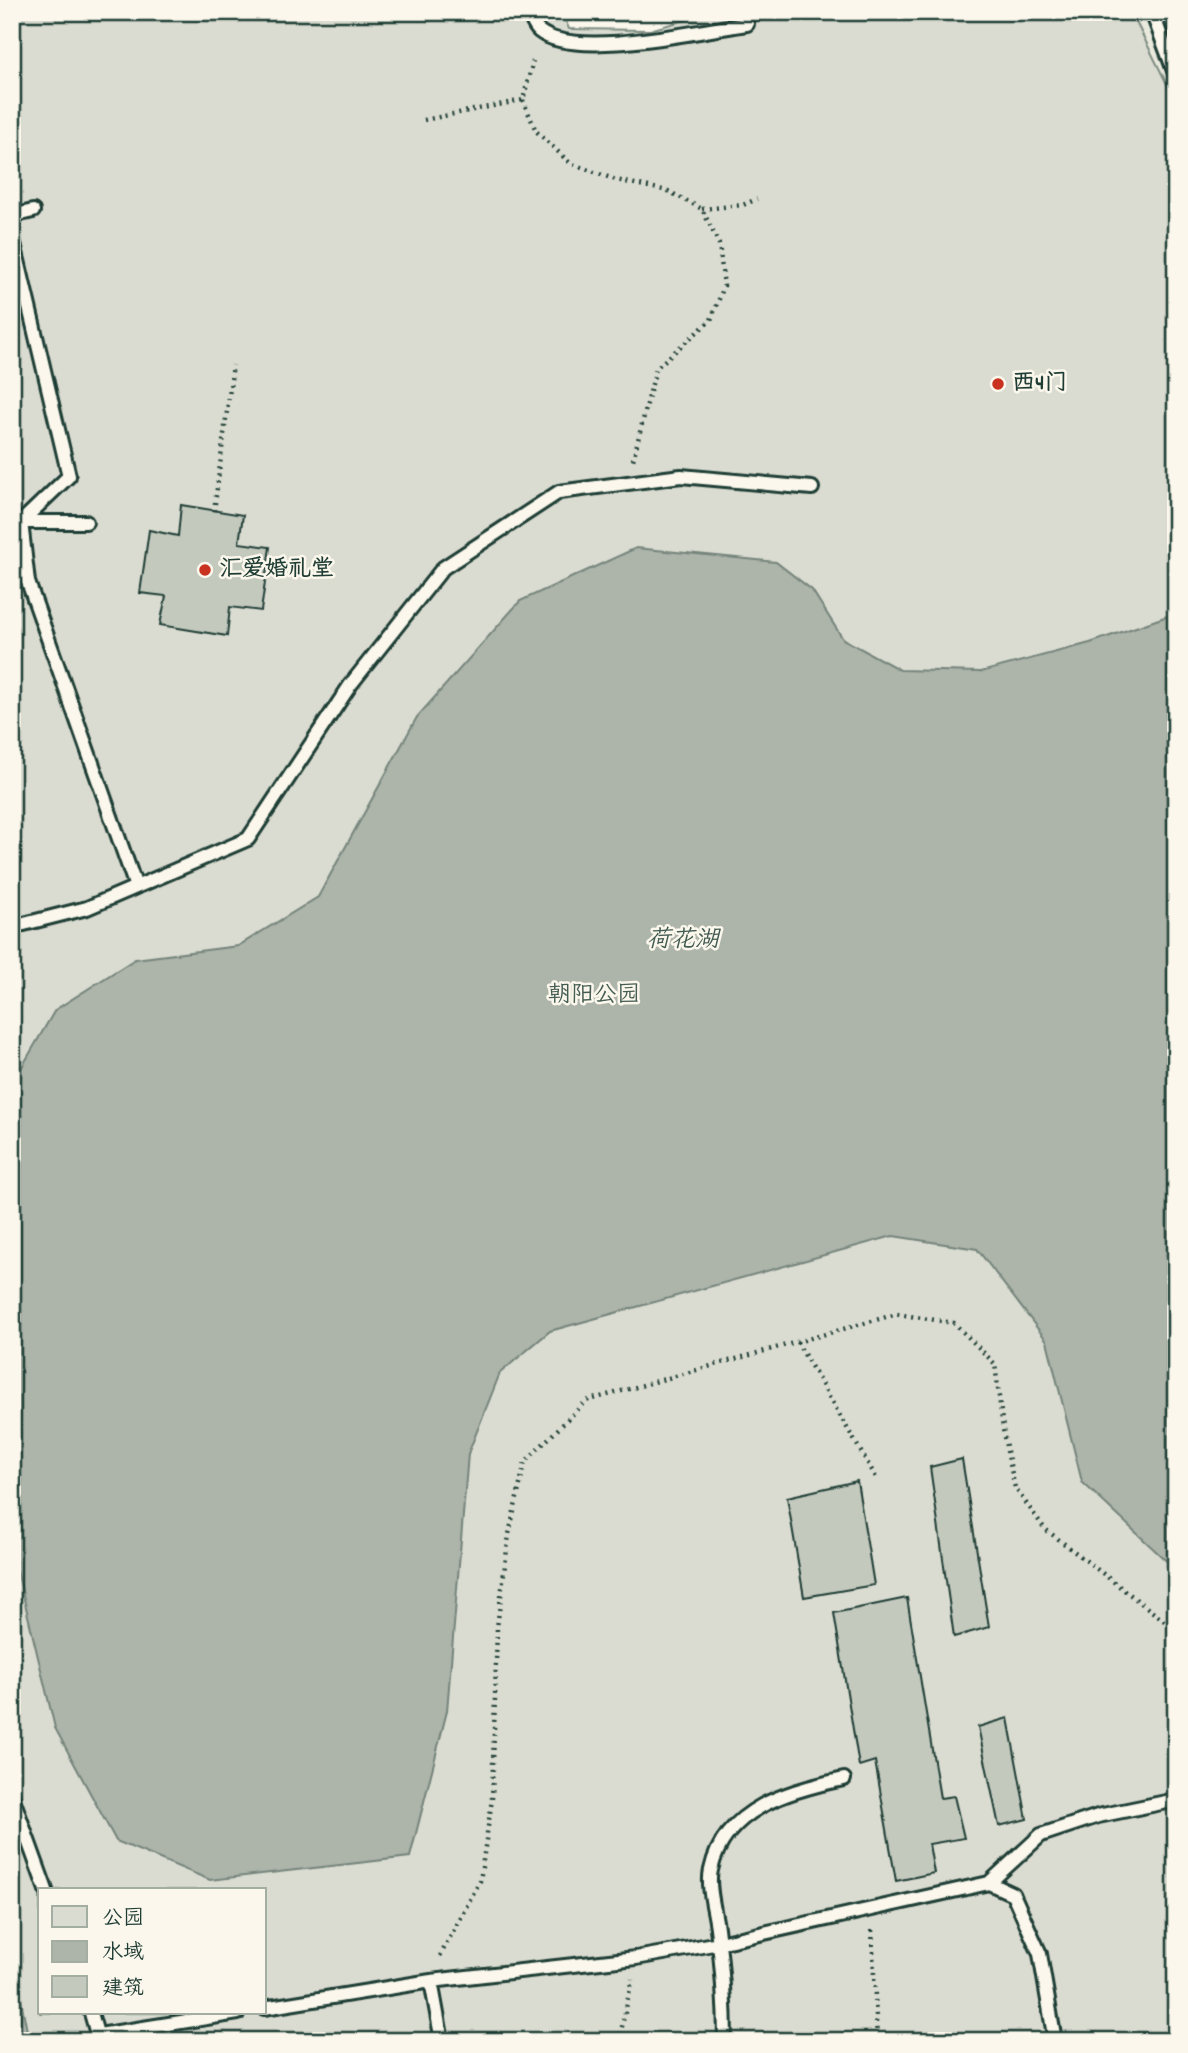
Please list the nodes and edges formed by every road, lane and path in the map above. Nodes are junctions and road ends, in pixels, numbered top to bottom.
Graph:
1 (528, 12) edge
2 (1153, 12) edge
3 (747, 23) dead end
4 (533, 61) dead end
5 (1176, 76) edge
6 (523, 100) junction
7 (424, 120) dead end
8 (757, 199) dead end
9 (702, 209) junction
10 (33, 211) dead end
11 (12, 216) edge
12 (12, 235) edge
13 (233, 365) dead end
14 (622, 483) junction
15 (812, 488) dead end
16 (214, 510) dead end
17 (17, 522) edge
18 (86, 522) dead end
19 (136, 887) junction
20 (12, 927) edge
21 (797, 1342) junction
22 (877, 1479) dead end
23 (1176, 1630) edge
24 (844, 1779) dead end
25 (12, 1796) edge
26 (1176, 1800) edge
27 (989, 1883) junction
28 (45, 1888) edge
29 (872, 1908) junction
30 (719, 1943) junction
31 (636, 1958) junction
32 (431, 1981) junction
33 (266, 2008) edge
34 (91, 2014) edge
35 (232, 2014) edge
36 (99, 2038) edge
37 (442, 2041) edge
38 (619, 2041) edge
39 (725, 2041) edge
40 (877, 2041) edge
41 (1055, 2041) edge

1 - 3 lane
2 - 5 lane
4 - 6 path
6 - 7 path
6 - 9 path
8 - 9 path
9 - 14 path
10 - 11 lane
12 - 17 lane
13 - 16 path
14 - 15 lane
14 - 19 lane
17 - 18 lane
17 - 19 lane
19 - 20 lane
21 - 22 path
21 - 23 path
21 - 32 path
24 - 30 lane
25 - 28 lane
26 - 27 lane
27 - 29 lane
27 - 41 lane
29 - 30 lane
29 - 40 path
30 - 31 lane
30 - 39 lane
31 - 32 lane
31 - 38 path
32 - 33 lane
32 - 37 lane
34 - 36 lane
35 - 36 lane

